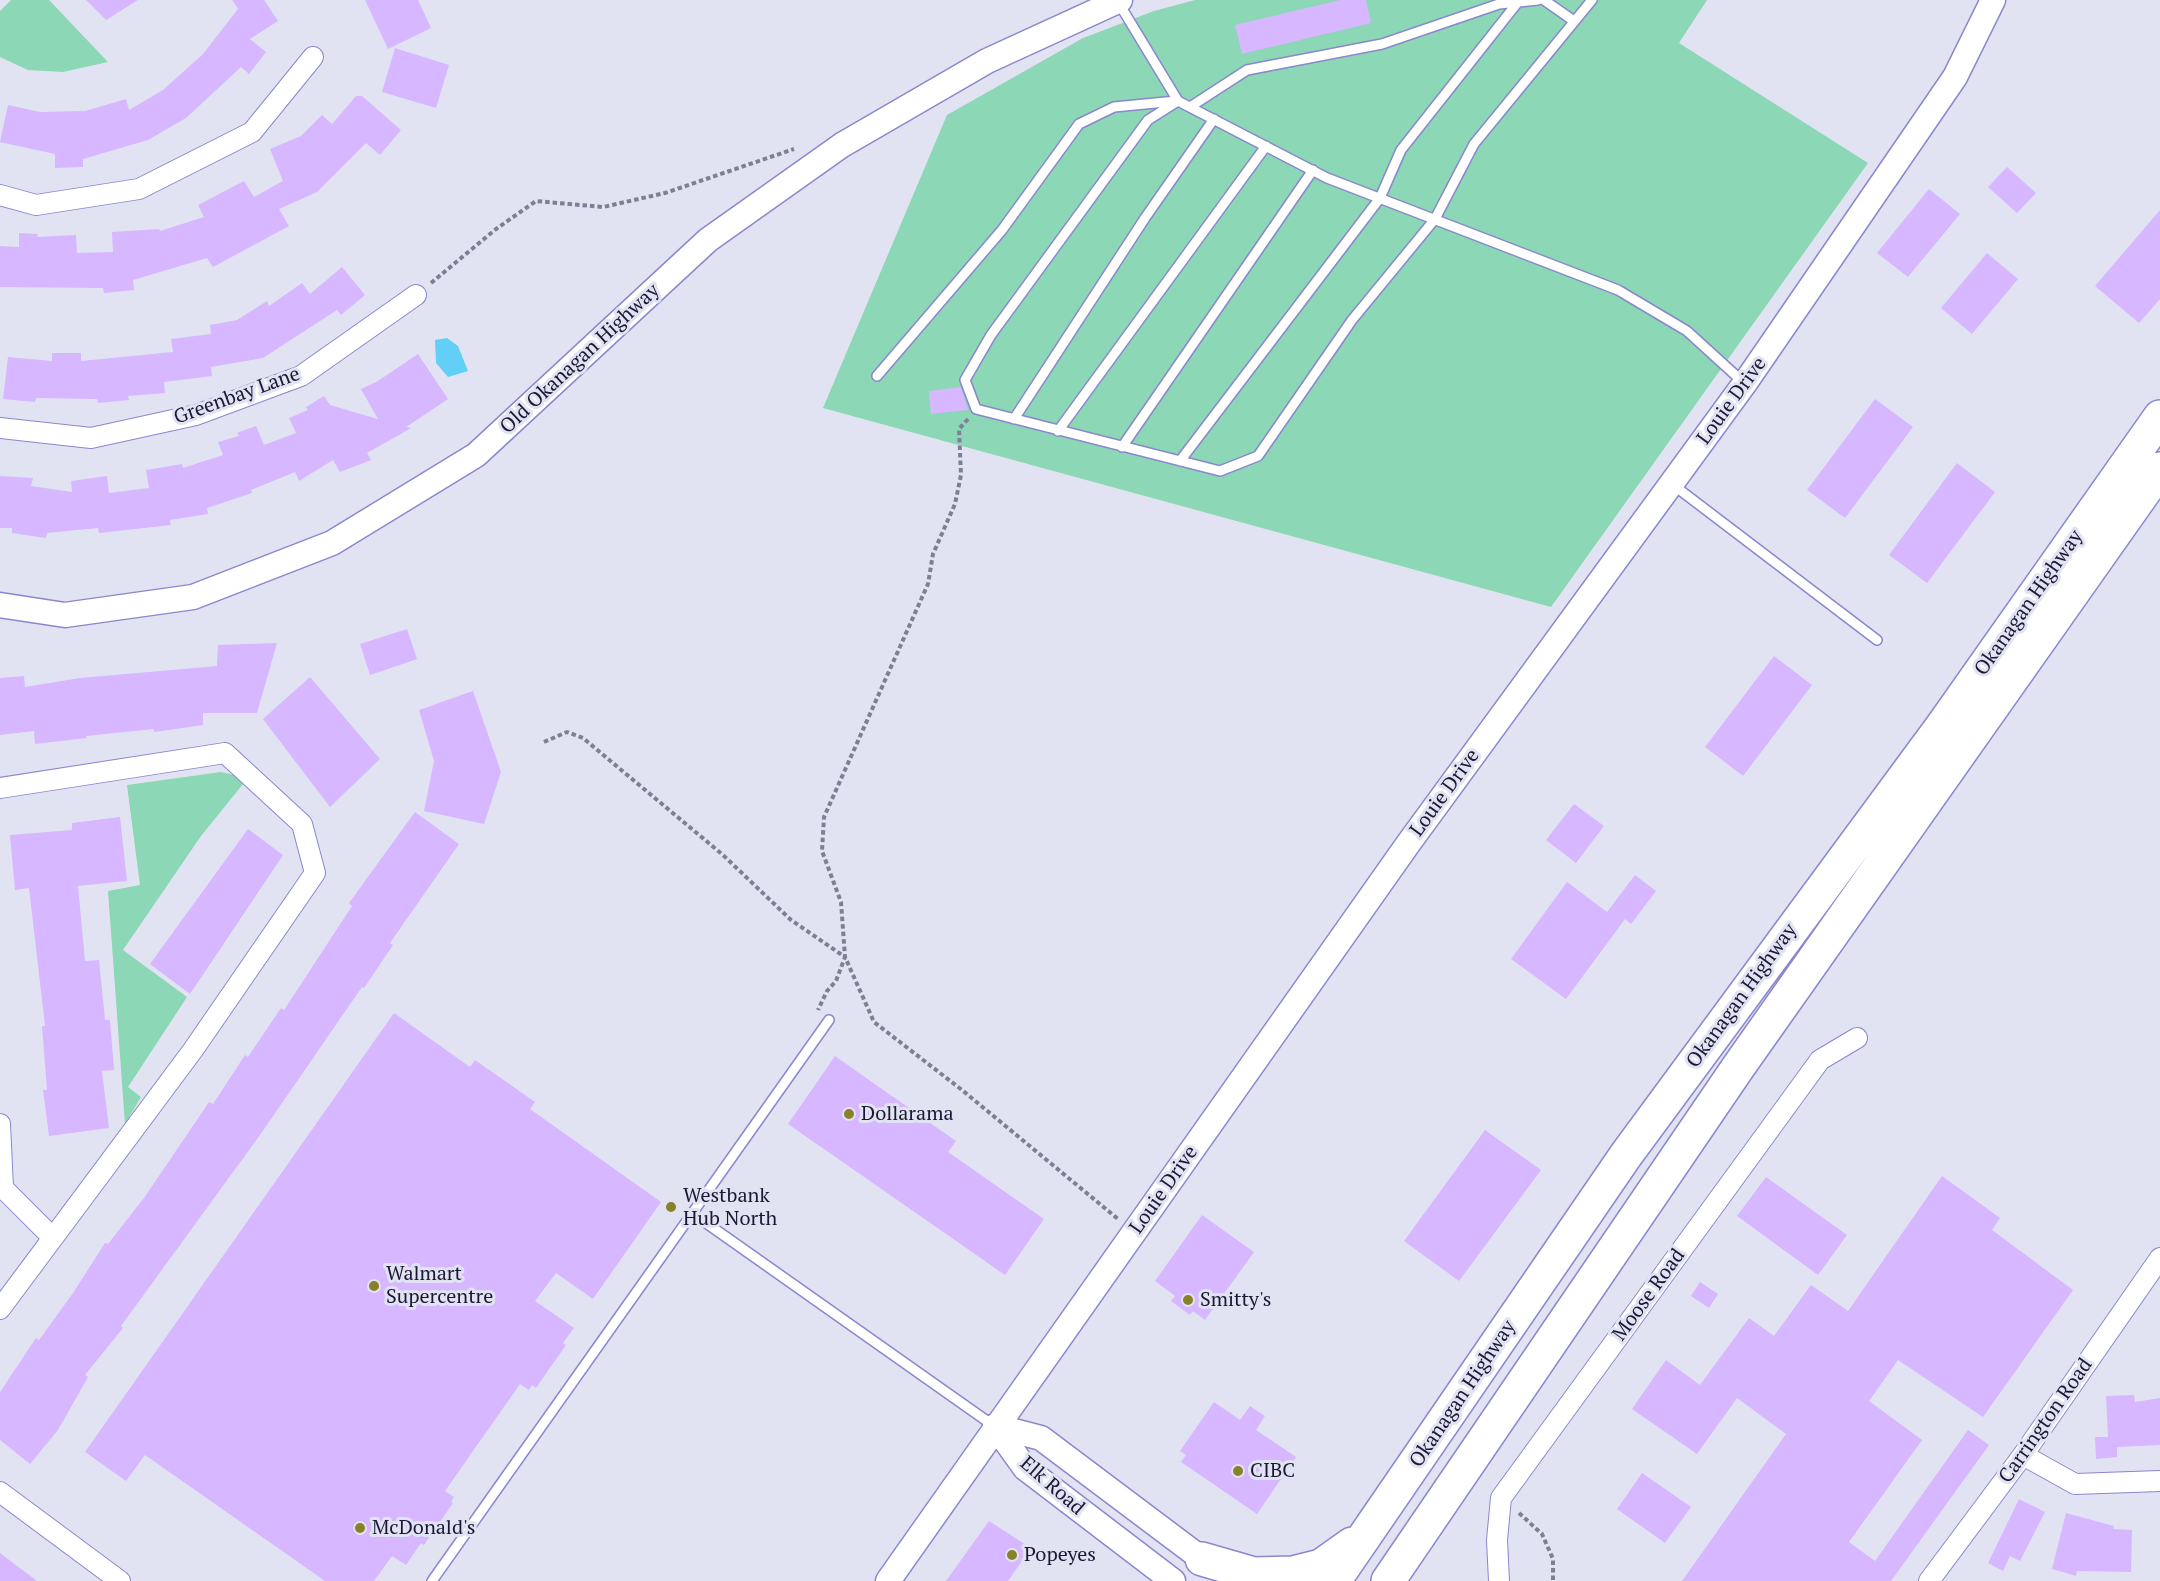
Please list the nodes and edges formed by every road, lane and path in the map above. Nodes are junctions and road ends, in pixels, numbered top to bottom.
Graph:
1 (1538, 0) edge
2 (1545, 0) edge
3 (1592, 0) edge
4 (1993, 0) edge
5 (1119, 1) edge
6 (1518, 2) junction
7 (1574, 21) junction
8 (313, 57) dead end
9 (1178, 101) junction
10 (1190, 107) junction
11 (1214, 119) junction
12 (1266, 146) junction
13 (799, 148) dead end
14 (1313, 171) junction
15 (0, 195) edge
16 (1380, 198) junction
17 (1435, 219) junction
18 (416, 295) joint
19 (877, 376) dead end
20 (1745, 383) junction
21 (976, 409) junction
22 (2160, 417) edge
23 (1014, 419) junction
24 (0, 428) edge
25 (1058, 431) junction
26 (1122, 447) junction
27 (1180, 461) junction
28 (2160, 469) edge
29 (1672, 484) junction
30 (0, 605) edge
31 (1877, 640) dead end
32 (544, 742) dead end
33 (0, 788) edge
34 (845, 957) junction
35 (817, 1011) dead end
36 (829, 1020) dead end
37 (1857, 1038) dead end
38 (0, 1124) edge
39 (1626, 1155) junction
40 (692, 1213) junction
41 (1134, 1232) junction
42 (53, 1238) junction
43 (2160, 1258) edge
44 (0, 1309) edge
45 (994, 1426) junction
46 (2023, 1455) junction
47 (2160, 1481) edge
48 (0, 1492) edge
49 (1501, 1498) junction
50 (1374, 1525) junction
51 (1202, 1559) junction
52 (1391, 1579) edge
53 (120, 1581) edge
54 (432, 1581) edge
55 (888, 1581) edge
56 (1173, 1581) edge
57 (1235, 1581) edge
58 (1334, 1581) edge
59 (1360, 1581) edge
60 (1499, 1581) edge
61 (1552, 1581) edge
62 (1929, 1581) edge

1 - 6 lane
2 - 7 lane
3 - 7 lane
4 - 20 street, Louie Drive
5 - 9 lane
5 - 30 street, Old Okanagan Highway
6 - 10 lane
6 - 16 lane
7 - 17 lane
8 - 15 street
9 - 10 lane
9 - 19 lane
9 - 21 lane
10 - 11 lane
11 - 12 lane
11 - 23 lane
12 - 14 lane
12 - 25 lane
13 - 18 path
14 - 16 lane
14 - 26 lane
16 - 17 lane
16 - 27 lane
17 - 20 lane
17 - 27 lane
18 - 24 street, Greenbay Lane
20 - 29 street, Louie Drive
21 - 23 lane
21 - 34 path
22 - 39 highway, Okanagan Highway
23 - 25 lane
25 - 26 lane
26 - 27 lane
28 - 52 highway, Okanagan Highway
29 - 31 lane
29 - 41 street, Louie Drive
32 - 34 path
33 - 42 street
34 - 35 path
34 - 41 path
36 - 40 lane
37 - 49 street, Moose Road
38 - 42 street
39 - 50 highway, Okanagan Highway
39 - 59 highway
40 - 45 lane
40 - 54 lane
41 - 45 street, Louie Drive
42 - 44 street
43 - 46 street, Carrington Road
45 - 51 street, Elk Road
45 - 55 street, Louie Drive
45 - 56 street, Elk Road
46 - 47 street
46 - 62 street, Carrington Road
48 - 53 street
49 - 60 street
49 - 61 path
50 - 51 highway
50 - 58 highway, Okanagan Highway
51 - 57 highway

